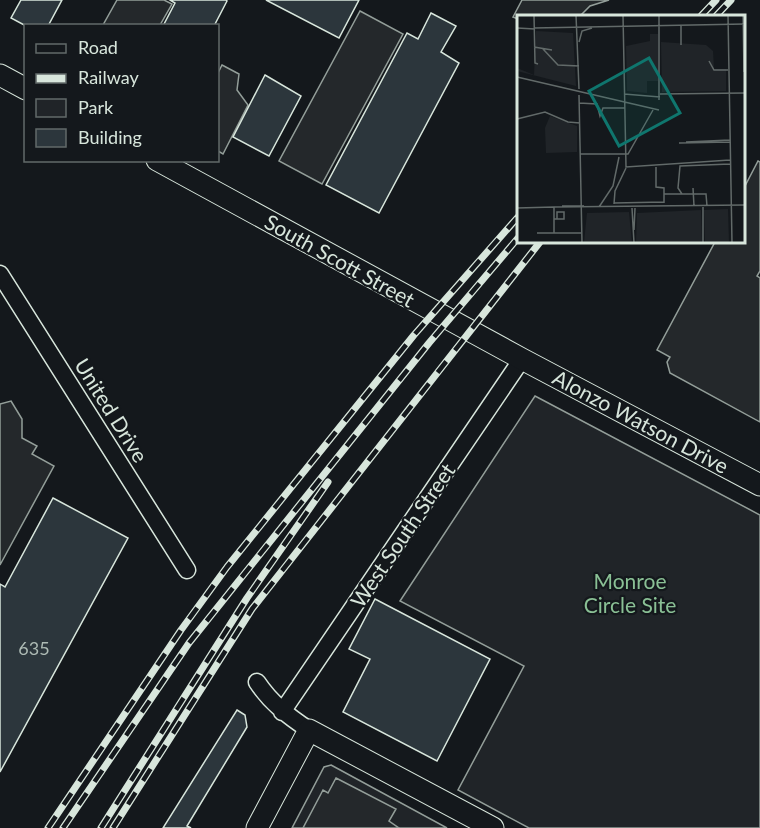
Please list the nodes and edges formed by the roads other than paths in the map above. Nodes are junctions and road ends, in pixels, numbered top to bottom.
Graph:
1 (0, 75) edge
2 (24, 88) edge
3 (161, 162) edge
4 (0, 274) edge
5 (522, 358) junction
6 (760, 484) edge
7 (187, 570) dead end
8 (257, 682) dead end
9 (282, 712) junction
10 (309, 730) junction
11 (257, 828) edge
12 (493, 828) edge

1 - 2 street
3 - 5 street, South Scott Street
4 - 7 street, United Drive
5 - 6 street, Alonzo Watson Drive
5 - 9 street, West South Street
8 - 9 street
9 - 10 street
10 - 11 street
10 - 12 street

